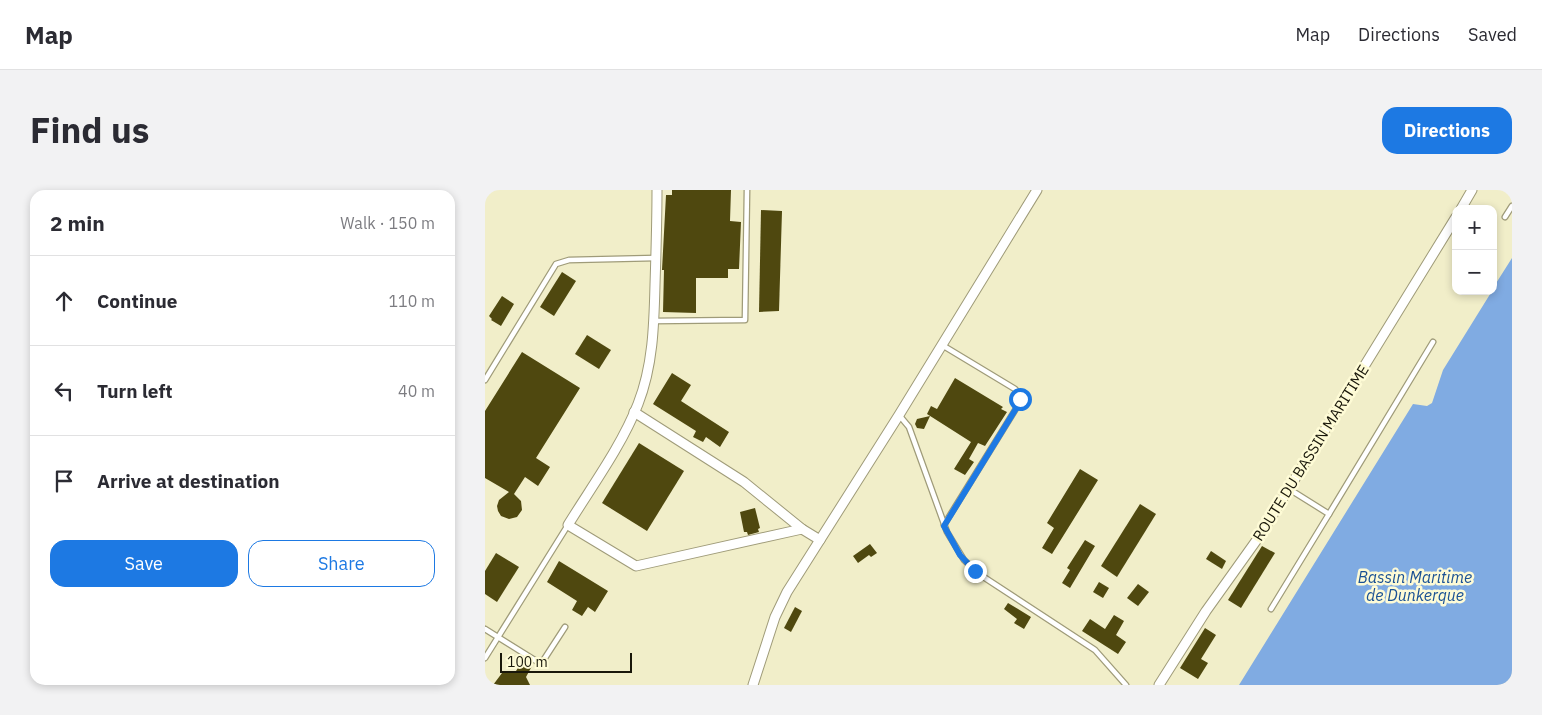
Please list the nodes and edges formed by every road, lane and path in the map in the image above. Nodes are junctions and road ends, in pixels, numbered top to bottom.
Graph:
1 (657, 190) edge
2 (747, 190) edge
3 (1037, 190) edge
4 (1472, 190) edge
5 (1463, 205) edge
6 (1512, 206) edge
7 (1505, 217) dead end
8 (1452, 224) edge
9 (656, 258) junction
10 (654, 321) junction
11 (1433, 342) dead end
12 (942, 345) junction
13 (485, 380) edge
14 (634, 412) junction
15 (899, 415) junction
16 (1289, 489) junction
17 (1329, 514) junction
18 (568, 525) junction
19 (944, 526) junction
20 (802, 529) junction
21 (820, 540) junction
22 (1271, 609) dead end
23 (565, 627) dead end
24 (485, 629) edge
25 (498, 637) junction
26 (485, 658) edge
27 (753, 685) edge
28 (1127, 685) edge
29 (1159, 685) edge

1 - 9 street
2 - 10 lane
3 - 12 street
4 - 5 street
6 - 7 lane
8 - 16 street, ROUTE DU BASSIN MARITIME
9 - 10 street
9 - 13 lane
10 - 14 street
11 - 17 lane
12 - 15 street
12 - 19 lane
14 - 18 street
14 - 20 street
15 - 19 lane
15 - 21 street
16 - 17 lane
16 - 29 street, ROUTE DU BASSIN MARITIME
17 - 22 lane
18 - 20 street
18 - 25 lane
19 - 28 lane
20 - 21 street
21 - 27 street
23 - 25 lane
24 - 25 lane
25 - 26 lane

